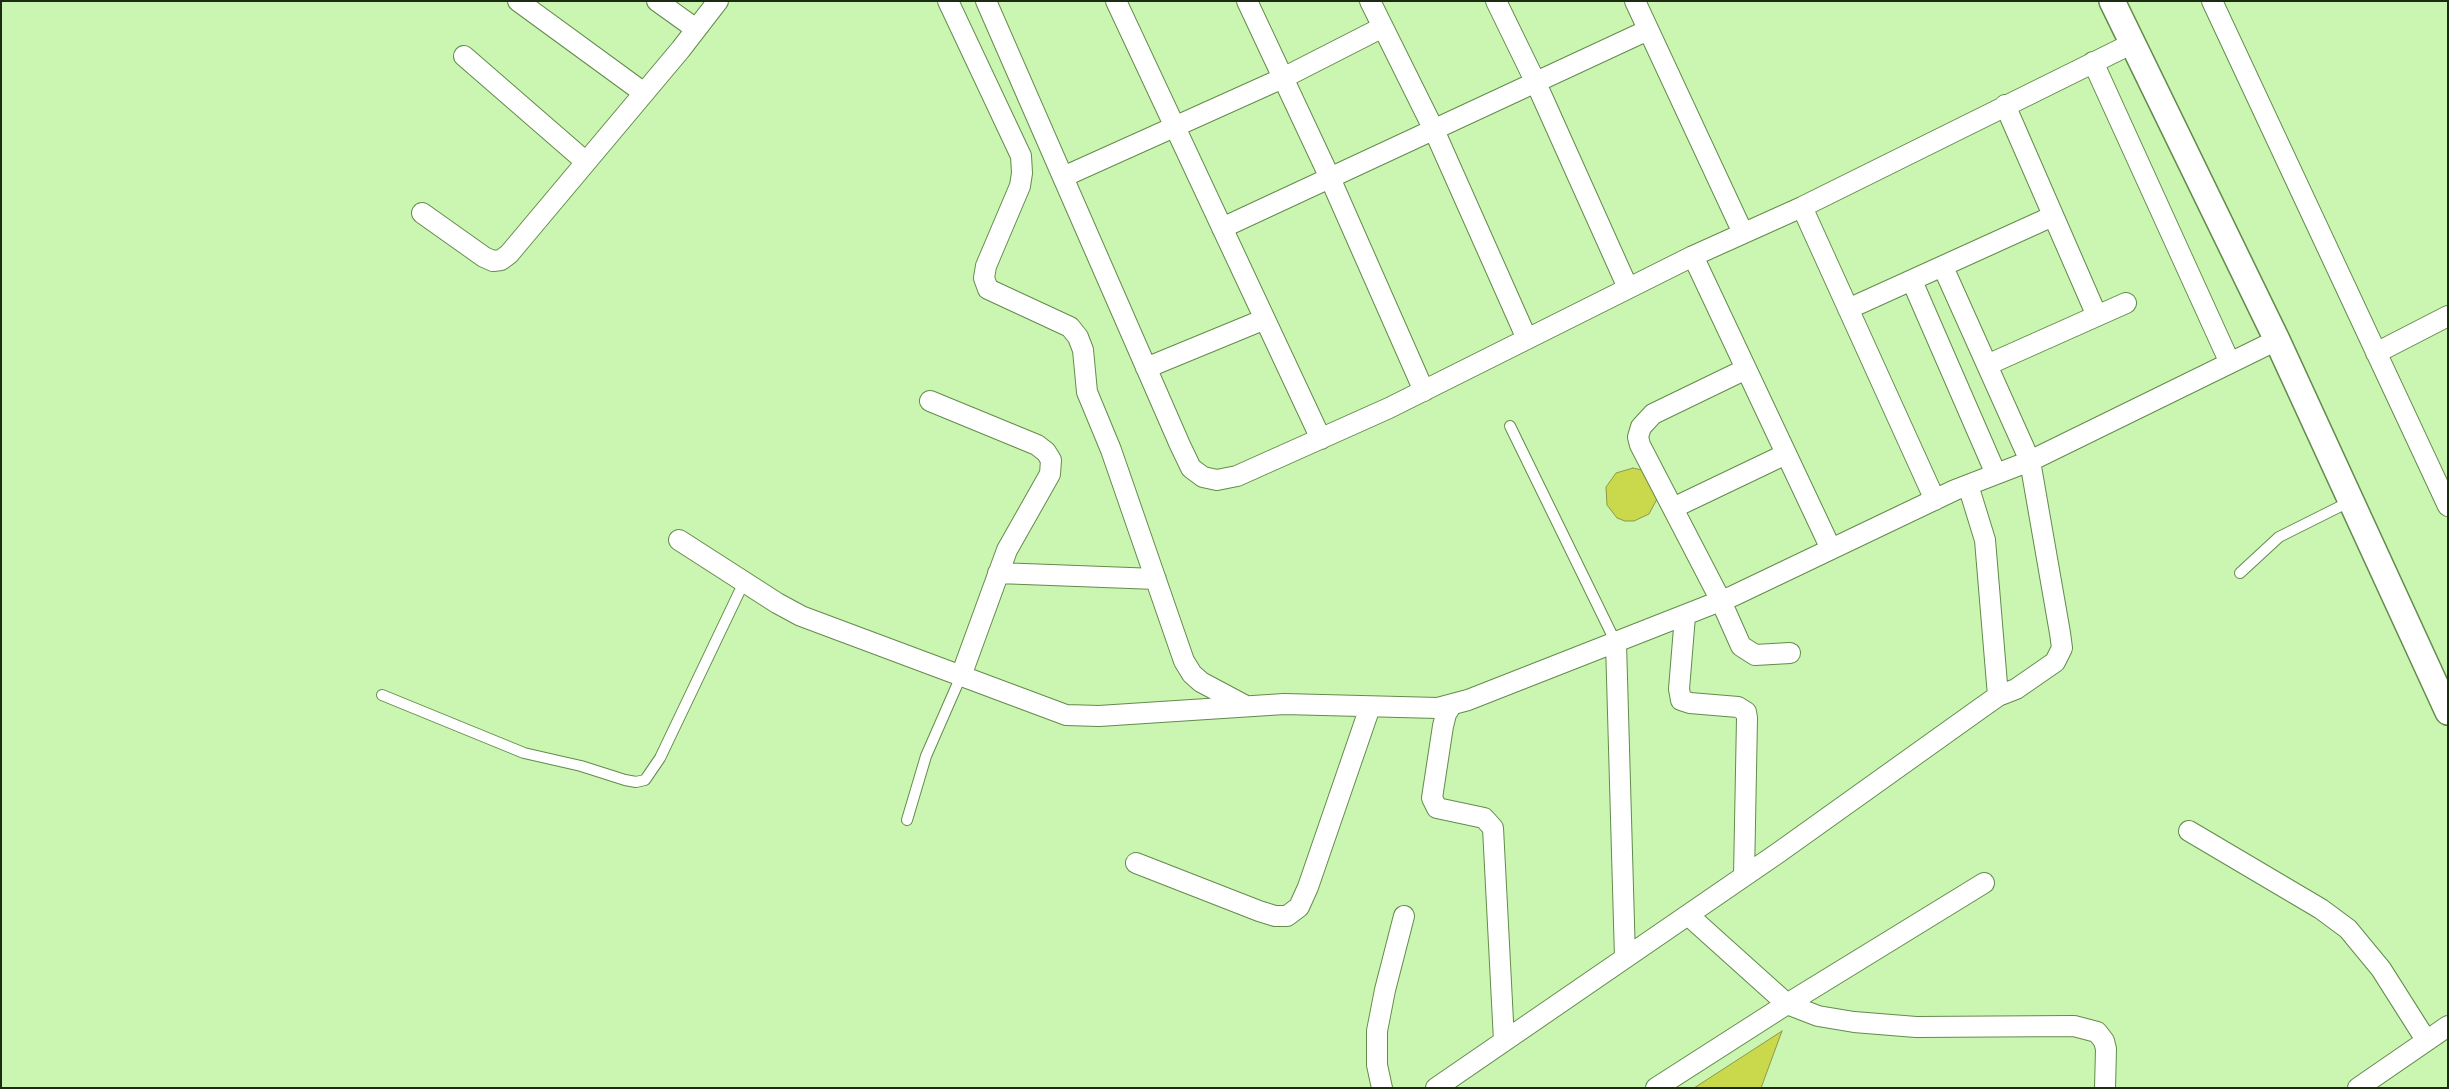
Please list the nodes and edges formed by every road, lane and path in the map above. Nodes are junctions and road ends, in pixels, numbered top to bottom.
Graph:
1 (518, 1) edge
2 (658, 1) edge
3 (718, 1) edge
4 (948, 1) edge
5 (986, 1) edge
6 (1116, 1) edge
7 (1247, 1) edge
8 (1370, 1) edge
9 (1496, 1) edge
10 (1635, 1) edge
11 (2112, 1) edge
12 (2212, 1) edge
13 (1383, 27) junction
14 (696, 29) junction
15 (1648, 30) junction
16 (2133, 43) junction
17 (464, 56) dead end
18 (2093, 62) junction
19 (1283, 78) junction
20 (1536, 83) junction
21 (644, 93) junction
22 (2005, 105) junction
23 (1175, 128) junction
24 (1434, 130) junction
25 (586, 162) junction
26 (1063, 177) junction
27 (1330, 178) junction
28 (1802, 207) junction
29 (422, 213) dead end
30 (2053, 216) junction
31 (1222, 228) junction
32 (1742, 233) junction
33 (1693, 256) junction
34 (1943, 267) junction
35 (1912, 281) junction
36 (1628, 288) junction
37 (2126, 303) dead end
38 (1848, 309) junction
39 (2097, 316) junction
40 (2448, 316) edge
41 (1265, 319) junction
42 (1527, 339) junction
43 (2278, 340) junction
44 (2376, 353) junction
45 (2230, 363) junction
46 (1987, 365) junction
47 (1146, 368) junction
48 (1746, 369) junction
49 (1424, 391) junction
50 (930, 401) dead end
51 (1510, 426) dead end
52 (1321, 439) junction
53 (1786, 454) junction
54 (2030, 461) junction
55 (1996, 474) junction
56 (1968, 485) junction
57 (1935, 500) junction
58 (2351, 501) junction
59 (2448, 506) edge
60 (1673, 508) junction
61 (679, 540) dead end
62 (1831, 549) junction
63 (998, 573) junction
64 (2240, 573) dead end
65 (1156, 580) junction
66 (744, 582) junction
67 (1721, 601) junction
68 (1685, 616) junction
69 (1616, 643) junction
70 (1790, 653) dead end
71 (961, 676) junction
72 (382, 695) dead end
73 (1998, 696) junction
74 (1246, 706) junction
75 (1451, 706) junction
76 (1370, 707) junction
77 (2448, 712) edge
78 (907, 820) dead end
79 (2189, 831) dead end
80 (1136, 863) dead end
81 (1744, 876) junction
82 (1984, 883) dead end
83 (1688, 915) junction
84 (1404, 916) dead end
85 (1625, 958) junction
86 (1787, 1004) junction
87 (2448, 1026) edge
88 (2426, 1040) junction
89 (1504, 1041) junction
90 (1382, 1088) edge
91 (1436, 1088) edge
92 (1656, 1088) edge
93 (2105, 1088) edge
94 (2358, 1088) edge

1 - 21 street
2 - 14 street
3 - 14 street
4 - 65 street
5 - 26 street
6 - 23 street
7 - 19 street
8 - 13 street
9 - 20 street
10 - 15 street
11 - 16 street
12 - 44 street
13 - 19 street
13 - 24 street
14 - 21 street
15 - 20 street
15 - 32 street
16 - 18 street
16 - 43 street
17 - 25 street
18 - 22 street
18 - 45 street
19 - 23 street
19 - 27 street
20 - 24 street
20 - 36 street
21 - 25 street
22 - 28 street
22 - 30 street
23 - 26 street
23 - 31 street
24 - 27 street
24 - 42 street
25 - 29 street
26 - 47 street
27 - 31 street
27 - 49 street
28 - 32 street
28 - 38 street
30 - 34 street
30 - 39 street
31 - 41 street
32 - 33 street
33 - 36 street
33 - 48 street
34 - 35 street
34 - 46 street
35 - 38 street
35 - 55 street
36 - 42 street
37 - 39 street
38 - 57 street
39 - 46 street
40 - 44 street
41 - 47 street
41 - 52 street
42 - 49 street
43 - 45 street
43 - 58 street
44 - 59 street
45 - 54 street
46 - 54 street
47 - 52 street
48 - 53 street
48 - 60 street
49 - 52 street
50 - 63 street
51 - 69 lane
53 - 60 street
53 - 62 street
54 - 55 street
54 - 73 street
55 - 56 street
56 - 57 street
56 - 73 street
57 - 62 street
58 - 64 lane
58 - 77 street
60 - 67 street
61 - 66 street
62 - 67 street
63 - 65 street
63 - 71 street
65 - 74 street
66 - 71 street
66 - 72 lane
67 - 68 street
67 - 70 street
68 - 69 street
68 - 81 street
69 - 75 street
69 - 85 street
71 - 74 street
71 - 78 lane
73 - 81 street
74 - 76 street
75 - 76 street
75 - 89 street
76 - 80 street
79 - 88 street
81 - 83 street
82 - 86 street
83 - 85 street
83 - 86 street
84 - 90 street
85 - 89 street
86 - 92 street
86 - 93 street
87 - 88 street
88 - 94 street
89 - 91 street

